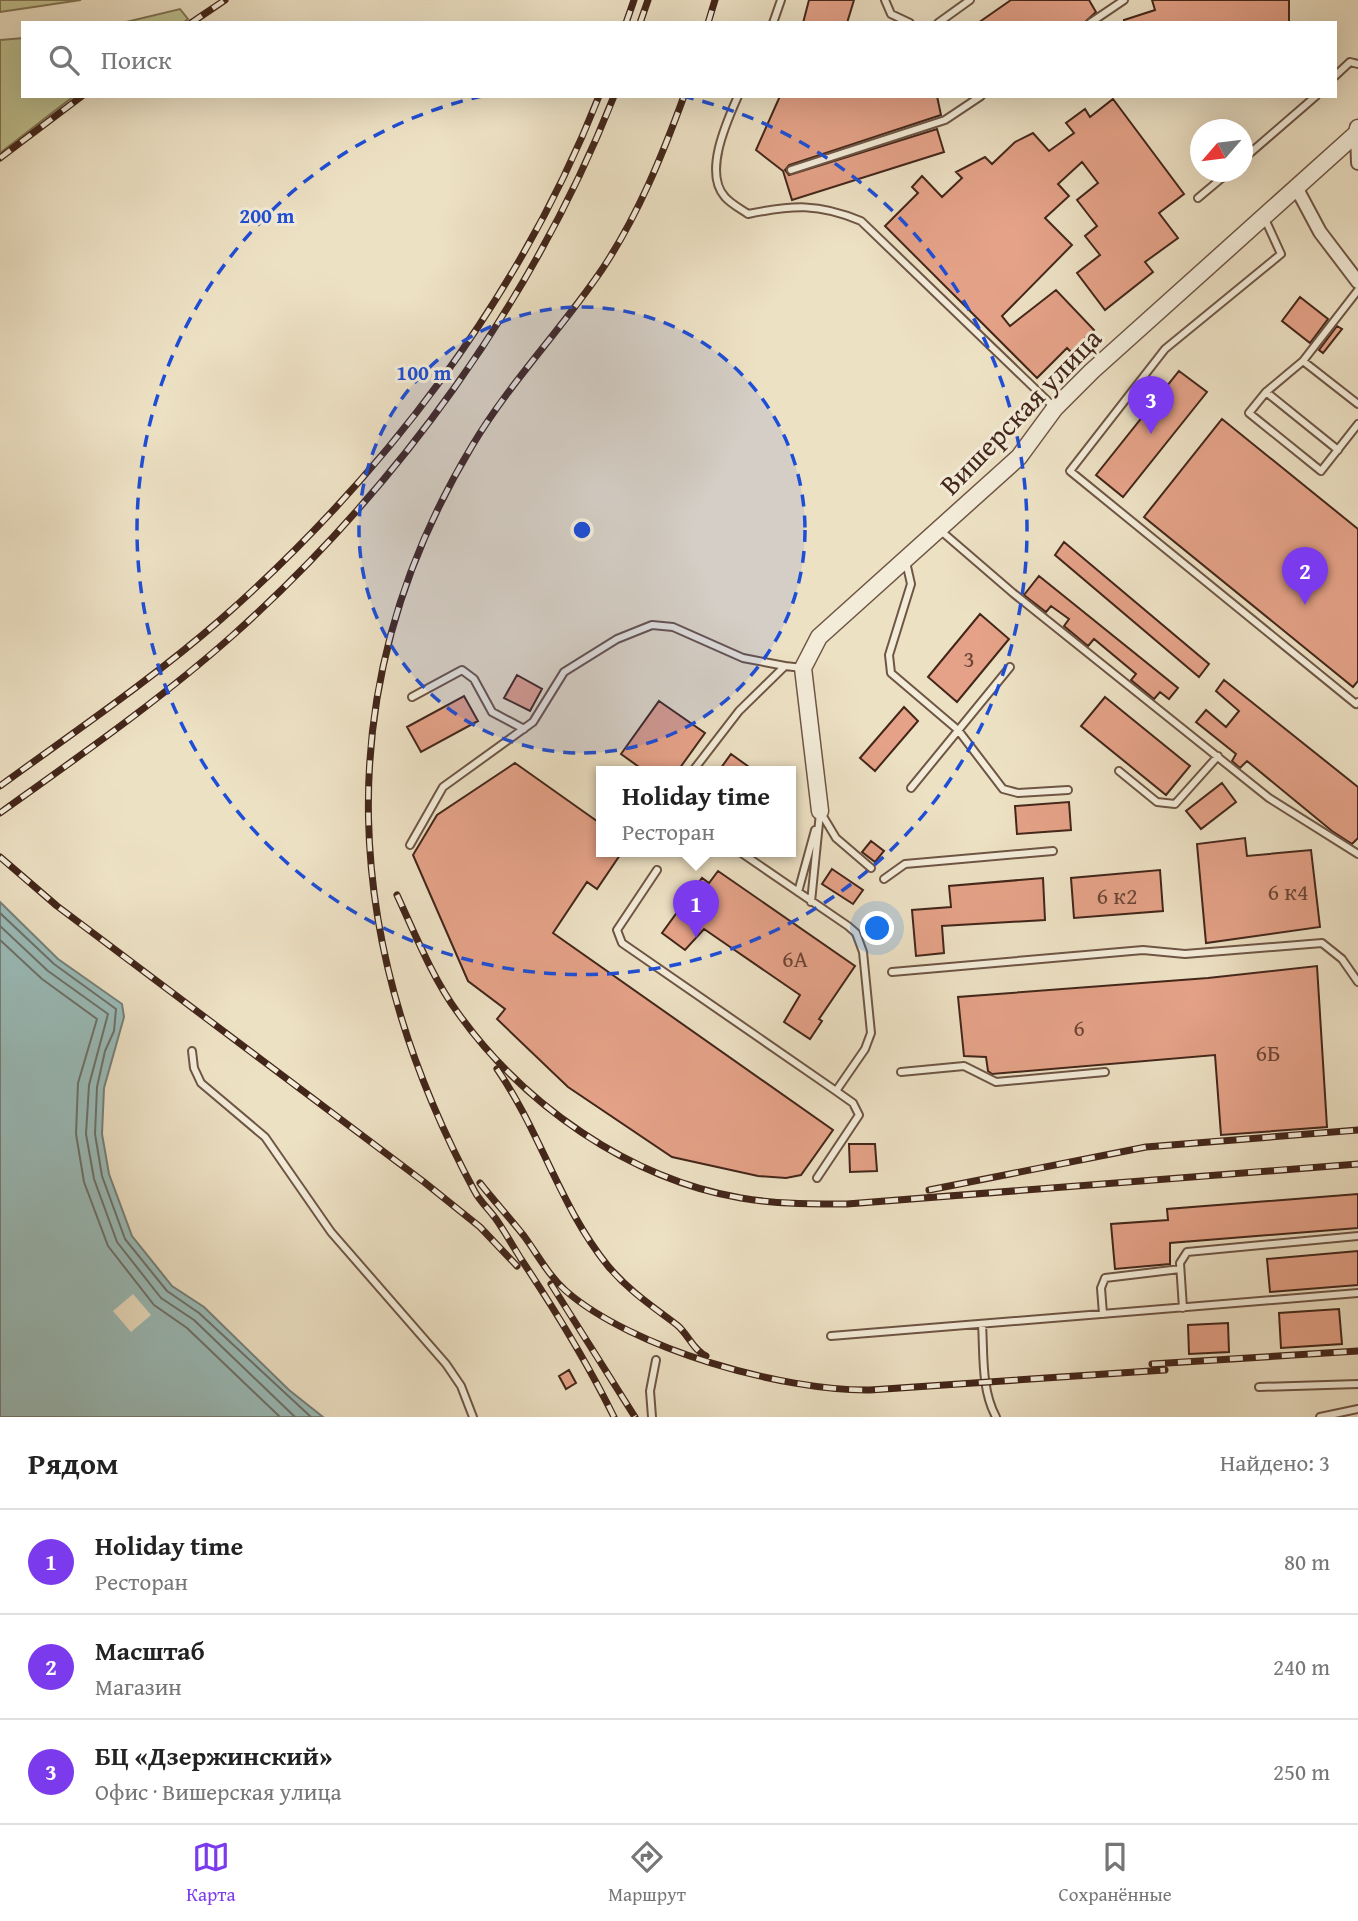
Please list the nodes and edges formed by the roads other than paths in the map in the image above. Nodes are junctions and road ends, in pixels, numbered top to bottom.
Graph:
1 (781, 0) edge
2 (885, 0) edge
3 (970, 0) edge
4 (1120, 1) edge
5 (774, 21) edge
6 (906, 21) edge
7 (941, 21) edge
8 (1093, 21) edge
9 (1358, 64) edge
10 (1337, 74) edge
11 (737, 98) edge
12 (1314, 98) edge
13 (972, 99) edge
14 (1358, 131) edge
15 (1253, 150) edge
16 (1358, 163) edge
17 (791, 170) dead end
18 (1217, 182) edge
19 (1297, 189) junction
20 (1198, 198) dead end
21 (1263, 215) junction
22 (1358, 282) edge
23 (1358, 290) edge
24 (1303, 361) junction
25 (1266, 392) junction
26 (1358, 404) edge
27 (1055, 408) junction
28 (1358, 424) edge
29 (1338, 450) junction
30 (939, 530) junction
31 (906, 560) junction
32 (785, 666) junction
33 (1010, 667) dead end
34 (803, 668) junction
35 (412, 697) dead end
36 (1358, 702) edge
37 (524, 729) junction
38 (958, 730) junction
39 (1217, 756) junction
40 (697, 766) edge
41 (1119, 771) dead end
42 (911, 788) dead end
43 (1068, 790) dead end
44 (820, 811) junction
45 (410, 845) dead end
46 (1053, 851) dead end
47 (1358, 854) edge
48 (747, 857) edge
49 (871, 868) dead end
50 (657, 870) dead end
51 (884, 879) dead end
52 (798, 892) junction
53 (811, 902) junction
54 (892, 972) dead end
55 (1358, 982) edge
56 (192, 1051) dead end
57 (901, 1072) dead end
58 (1105, 1072) dead end
59 (836, 1091) junction
60 (817, 1178) dead end
61 (1358, 1236) edge
62 (1180, 1269) junction
63 (1358, 1293) edge
64 (1183, 1308) junction
65 (1103, 1314) junction
66 (982, 1324) junction
67 (831, 1336) dead end
68 (656, 1360) dead end
69 (1358, 1384) edge
70 (1259, 1387) dead end
71 (1358, 1409) edge
72 (473, 1417) edge
73 (652, 1417) edge
74 (996, 1417) edge
75 (1320, 1417) edge

1 - 5 lane
2 - 6 lane
3 - 7 lane
4 - 8 lane
9 - 10 lane
11 - 27 lane
12 - 15 lane
13 - 17 lane
14 - 16 street
14 - 19 street, Вишерская улица
18 - 20 lane
19 - 21 street, Вишерская улица
19 - 22 street
21 - 27 street, Вишерская улица
21 - 36 lane
23 - 24 lane
24 - 25 lane
24 - 26 lane
25 - 29 lane
25 - 29 lane
27 - 30 street, Вишерская улица
28 - 29 lane
30 - 31 street, Вишерская улица
30 - 39 lane
31 - 34 street, Вишерская улица
31 - 38 lane
32 - 34 lane
32 - 37 lane
32 - 40 lane
33 - 38 lane
34 - 44 street
35 - 37 lane
37 - 45 lane
38 - 42 lane
38 - 43 lane
39 - 41 lane
39 - 47 lane
44 - 49 lane
44 - 52 lane
44 - 53 lane
46 - 51 lane
48 - 52 lane
50 - 59 lane
52 - 53 lane
53 - 59 lane
54 - 55 lane
56 - 72 lane
57 - 58 lane
59 - 60 lane
61 - 62 lane
62 - 64 lane
62 - 65 lane
63 - 64 lane
64 - 65 lane
65 - 66 lane
66 - 67 lane
66 - 74 lane
68 - 73 lane
69 - 70 lane
71 - 75 lane

